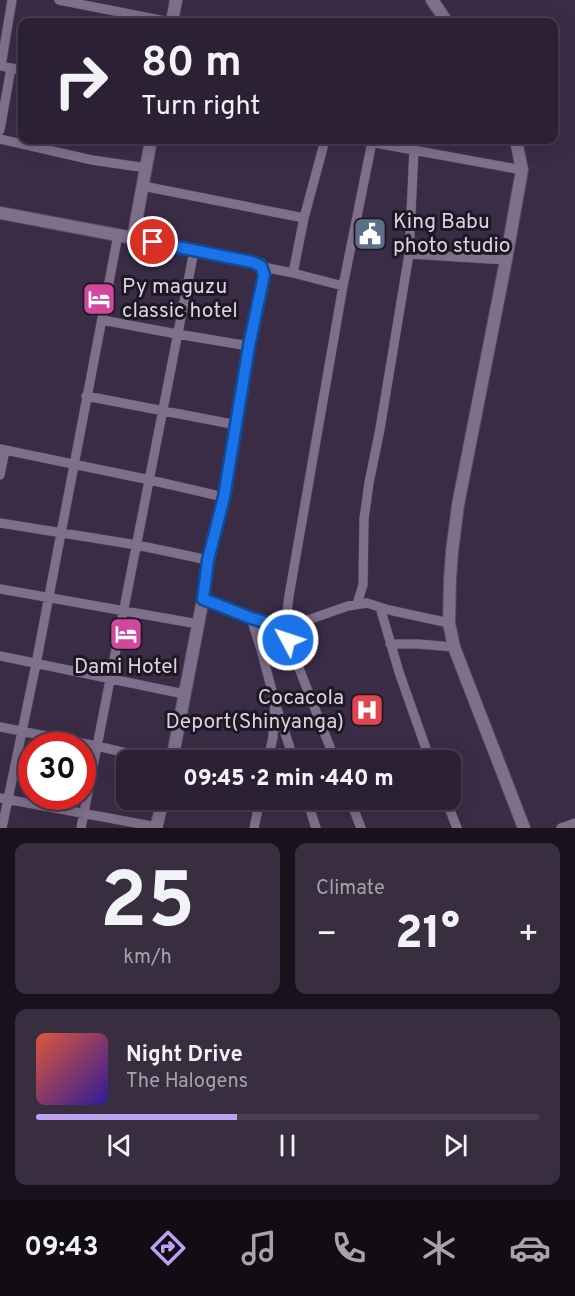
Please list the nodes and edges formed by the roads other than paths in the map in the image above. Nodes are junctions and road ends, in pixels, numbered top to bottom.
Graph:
1 (12, 0) edge
2 (59, 0) edge
3 (176, 0) edge
4 (432, 0) edge
5 (151, 18) edge
6 (172, 18) edge
7 (444, 18) edge
8 (4, 66) edge
9 (0, 130) edge
10 (0, 139) edge
11 (18, 143) edge
12 (22, 144) edge
13 (150, 144) edge
14 (324, 144) edge
15 (372, 144) edge
16 (382, 144) edge
17 (517, 144) edge
18 (414, 150) junction
19 (147, 168) junction
20 (522, 170) junction
21 (143, 186) junction
22 (0, 213) edge
23 (304, 218) junction
24 (118, 235) junction
25 (133, 238) junction
26 (194, 251) junction
27 (409, 254) junction
28 (506, 260) junction
29 (262, 267) junction
30 (293, 273) junction
31 (343, 286) junction
32 (102, 320) junction
33 (177, 334) junction
34 (249, 346) junction
35 (86, 396) junction
36 (162, 411) junction
37 (237, 425) junction
38 (3, 450) edge
39 (74, 464) junction
40 (0, 475) edge
41 (150, 480) junction
42 (224, 497) junction
43 (0, 523) edge
44 (62, 533) junction
45 (137, 545) junction
46 (208, 560) junction
47 (0, 589) edge
48 (48, 598) junction
49 (203, 599) junction
50 (357, 604) junction
51 (380, 607) junction
52 (125, 611) junction
53 (251, 618) junction
54 (449, 623) junction
55 (198, 624) junction
56 (285, 628) junction
57 (390, 644) junction
58 (454, 647) junction
59 (0, 656) edge
60 (36, 664) junction
61 (110, 680) junction
62 (184, 694) junction
63 (275, 702) junction
64 (0, 727) edge
65 (22, 731) junction
66 (97, 746) junction
67 (173, 750) edge
68 (270, 750) edge
69 (291, 750) edge
70 (331, 750) edge
71 (427, 750) edge
72 (116, 751) edge
73 (4, 798) edge
74 (161, 810) edge
75 (258, 810) edge
76 (310, 810) edge
77 (354, 810) edge
78 (450, 810) edge
79 (84, 813) junction
80 (575, 823) edge
81 (157, 827) edge
82 (2, 828) edge
83 (81, 828) edge
84 (254, 828) edge
85 (316, 828) edge
86 (361, 828) edge
87 (457, 828) edge
88 (524, 828) edge
89 (561, 828) edge

1 - 8 street
2 - 5 street
3 - 6 street
4 - 7 street
8 - 9 street
10 - 11 street
12 - 19 street
13 - 19 street
14 - 23 street
15 - 31 street
16 - 18 street
17 - 20 street
18 - 20 street
18 - 27 street
19 - 21 street
20 - 28 street
21 - 23 street
21 - 25 street
22 - 24 street
23 - 30 street
24 - 25 street
24 - 32 street
25 - 26 street
26 - 29 street
26 - 33 street
27 - 28 street
27 - 50 street
28 - 54 street
29 - 30 street
29 - 34 street
30 - 31 street
31 - 56 street
32 - 33 street
32 - 35 street
33 - 34 street
33 - 36 street
34 - 37 street
35 - 36 street
35 - 39 street
36 - 37 street
36 - 41 street
37 - 42 street
38 - 39 street
38 - 40 street
39 - 41 street
39 - 44 street
41 - 42 street
41 - 45 street
42 - 46 street
43 - 44 street
44 - 45 street
44 - 48 street
45 - 46 street
45 - 52 street
46 - 49 street
47 - 48 street
48 - 52 street
48 - 60 street
49 - 53 street
49 - 55 street
50 - 51 street
50 - 56 street
51 - 54 street
51 - 57 street
52 - 55 street
52 - 61 street
53 - 56 street
53 - 63 street
54 - 58 street
55 - 62 street
56 - 70 street
57 - 58 street
57 - 71 street
58 - 88 street
59 - 60 street
60 - 61 street
60 - 65 street
61 - 62 street
61 - 66 street
62 - 67 street
63 - 68 street
63 - 69 street
64 - 65 street
65 - 66 street
65 - 73 street
66 - 72 street
66 - 79 street
73 - 79 street
73 - 82 street
74 - 81 street
75 - 84 street
76 - 85 street
77 - 86 street
78 - 87 street
79 - 81 street
79 - 83 street
80 - 89 street

